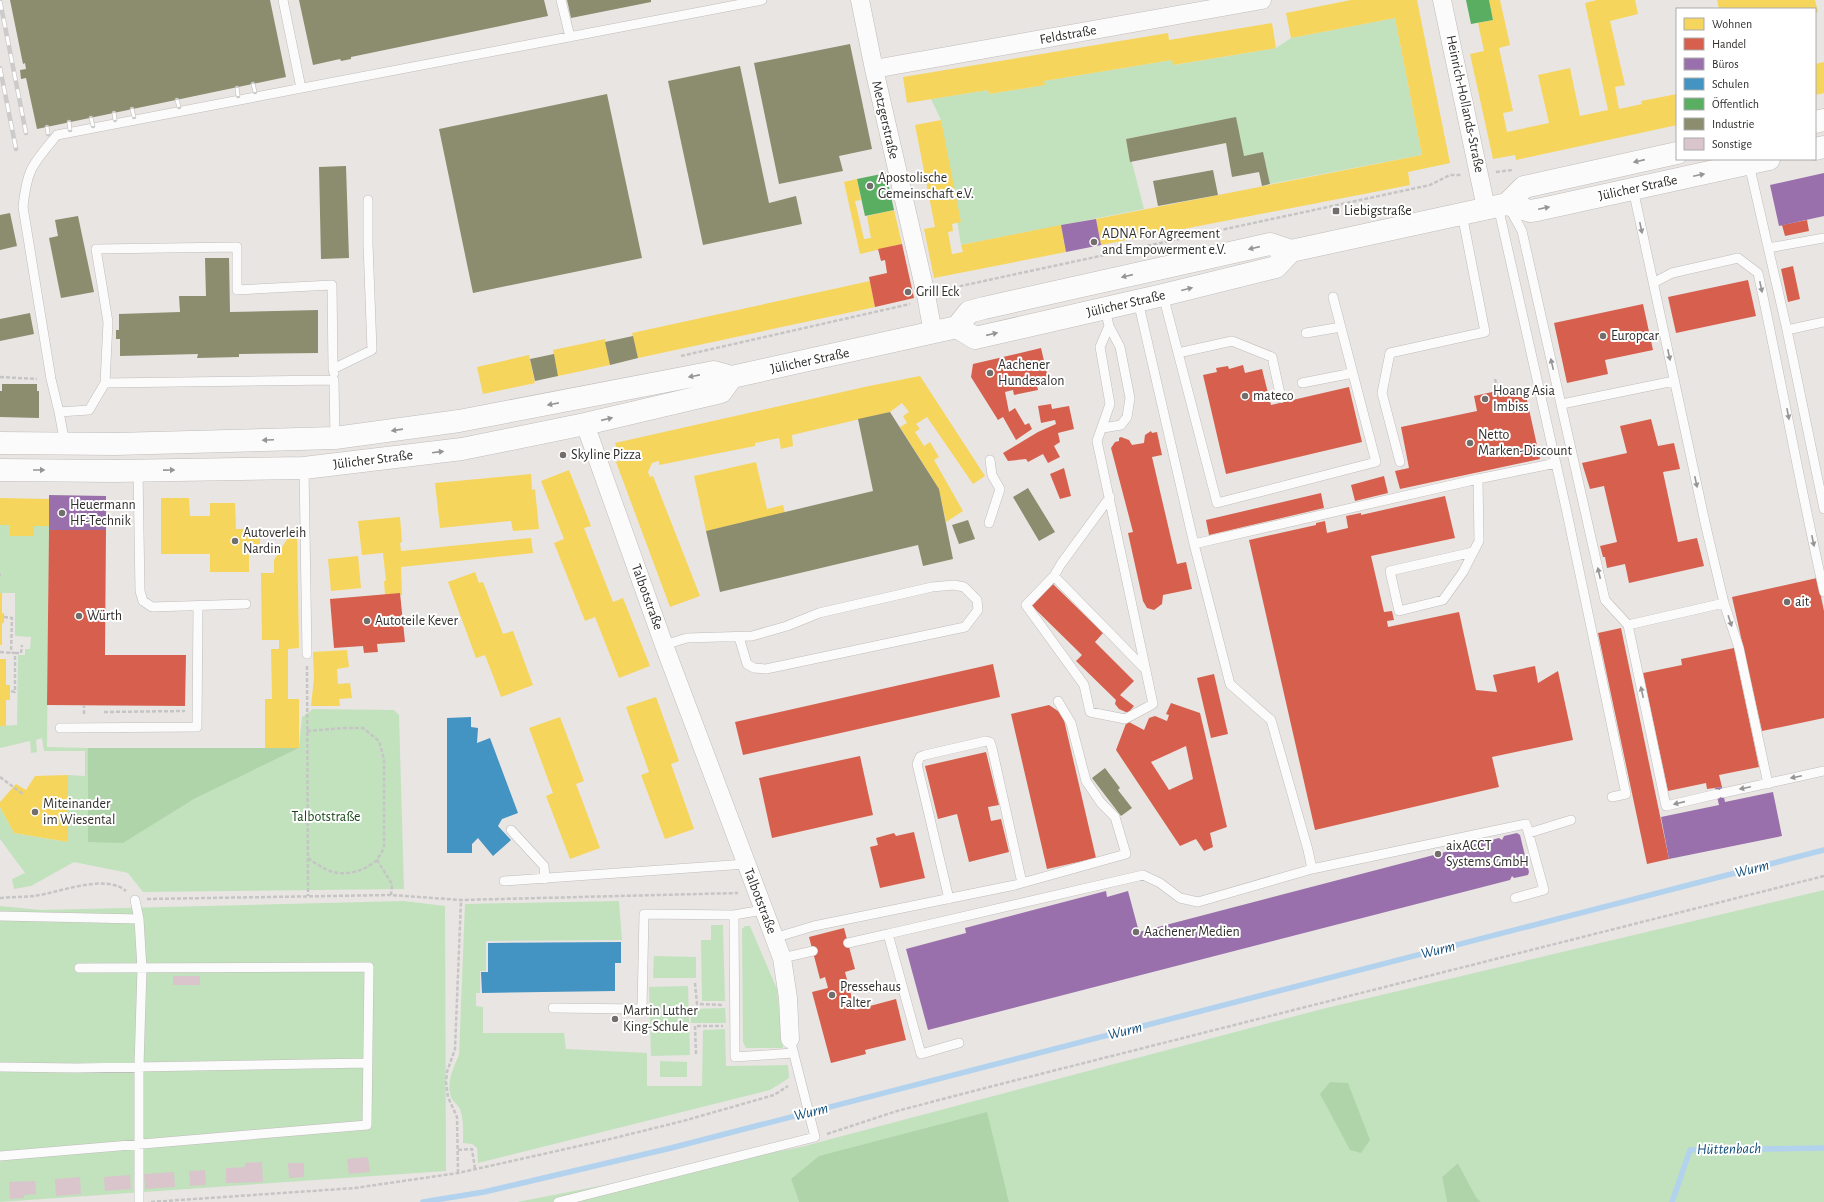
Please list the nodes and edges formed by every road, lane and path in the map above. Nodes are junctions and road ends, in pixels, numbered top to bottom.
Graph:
1 (282, 0) edge
2 (562, 0) edge
3 (762, 0) edge
4 (860, 0) edge
5 (1261, 0) edge
6 (1442, 0) edge
7 (570, 37) junction
8 (874, 69) junction
9 (301, 88) junction
10 (1676, 153) edge
11 (1759, 161) edge
12 (1462, 175) dead end
13 (1632, 189) junction
14 (368, 200) dead end
15 (1497, 206) junction
16 (1462, 214) junction
17 (1824, 238) edge
18 (1768, 248) junction
19 (1291, 251) junction
20 (1653, 283) junction
21 (934, 291) dead end
22 (1163, 295) junction
23 (1333, 297) dead end
24 (1138, 300) junction
25 (910, 304) dead end
26 (1107, 317) junction
27 (1824, 322) edge
28 (957, 327) junction
29 (1341, 327) junction
30 (1787, 330) junction
31 (933, 333) junction
32 (1306, 334) dead end
33 (1178, 353) junction
34 (675, 357) dead end
35 (333, 369) junction
36 (1353, 373) junction
37 (0, 377) edge
38 (732, 377) junction
39 (40, 379) dead end
40 (1495, 379) dead end
41 (334, 380) junction
42 (1674, 381) junction
43 (105, 383) junction
44 (1302, 383) dead end
45 (1498, 391) dead end
46 (1281, 398) dead end
47 (578, 399) junction
48 (1562, 404) junction
49 (59, 412) junction
50 (585, 424) junction
51 (1103, 428) junction
52 (335, 438) junction
53 (0, 443) edge
54 (65, 444) junction
55 (990, 460) dead end
56 (1400, 462) dead end
57 (1556, 463) junction
58 (304, 468) junction
59 (0, 470) edge
60 (65, 470) junction
61 (138, 470) junction
62 (1478, 479) junction
63 (1110, 497) junction
64 (1824, 509) edge
65 (989, 523) dead end
66 (1194, 544) junction
67 (1473, 552) junction
68 (1054, 576) junction
69 (1824, 592) edge
70 (1724, 603) junction
71 (246, 604) dead end
72 (198, 606) junction
73 (4, 618) dead end
74 (1628, 625) junction
75 (739, 637) junction
76 (22, 645) dead end
77 (664, 645) junction
78 (0, 652) edge
79 (11, 652) junction
80 (15, 653) junction
81 (307, 654) joint
82 (1146, 670) junction
83 (10, 691) dead end
84 (1058, 701) dead end
85 (84, 705) dead end
86 (197, 711) junction
87 (76, 712) dead end
88 (84, 712) junction
89 (91, 712) dead end
90 (99, 712) dead end
91 (60, 728) dead end
92 (307, 731) junction
93 (1824, 771) edge
94 (0, 777) edge
95 (1768, 784) junction
96 (23, 794) dead end
97 (1612, 798) dead end
98 (1571, 820) dead end
99 (511, 830) dead end
100 (1528, 833) junction
101 (308, 858) junction
102 (377, 860) junction
103 (746, 864) junction
104 (1312, 870) junction
105 (1824, 876) edge
106 (545, 879) junction
107 (504, 881) dead end
108 (1022, 883) junction
109 (757, 893) junction
110 (391, 895) junction
111 (308, 896) junction
112 (0, 898) edge
113 (1515, 898) dead end
114 (949, 899) junction
115 (135, 900) junction
116 (460, 900) junction
117 (763, 910) junction
118 (734, 915) junction
119 (0, 916) edge
120 (139, 919) junction
121 (888, 934) junction
122 (774, 938) junction
123 (848, 943) dead end
124 (813, 951) dead end
125 (782, 958) junction
126 (79, 968) dead end
127 (142, 969) junction
128 (695, 983) dead end
129 (735, 1006) junction
130 (553, 1008) dead end
131 (735, 1026) junction
132 (959, 1043) dead end
133 (792, 1046) junction
134 (696, 1054) dead end
135 (368, 1063) junction
136 (139, 1066) junction
137 (0, 1067) edge
138 (801, 1082) junction
139 (814, 1134) junction
140 (138, 1143) junction
141 (458, 1150) junction
142 (0, 1156) edge
143 (475, 1168) junction
144 (458, 1173) junction
145 (139, 1202) edge
146 (149, 1202) edge
147 (558, 1202) edge

1 - 9 lane
2 - 7 lane
3 - 7 lane
4 - 8 street, Metzgerstraße
5 - 8 street, Feldstraße
6 - 15 street, Heinrich-Hollands-Straße
7 - 9 lane
8 - 31 street, Metzgerstraße
9 - 49 lane
10 -> 15 main road, Jülicher Straße
13 -> 11 main road, Jülicher Straße
11 - 18 lane
12 - 21 path
15 -> 13 main road, Jülicher Straße
13 -> 20 lane
14 - 35 lane
15 - 16 main road
48 -> 15 lane
15 - 57 lane
16 - 19 main road
16 - 56 lane
17 - 18 lane
18 - 30 lane
22 -> 19 main road, Jülicher Straße
19 -> 28 main road, Jülicher Straße
20 -> 42 lane
20 -> 69 lane
22 - 24 main road, Jülicher Straße
22 - 33 lane
23 - 29 lane
24 - 26 main road, Jülicher Straße
24 - 66 lane
25 - 34 path
28 -> 26 main road, Jülicher Straße
26 - 51 lane
26 - 51 lane
27 - 30 lane
28 - 31 main road, Jülicher Straße
29 - 32 lane
29 - 36 lane
30 - 64 lane
31 - 38 main road, Jülicher Straße
33 - 36 lane
33 - 46 lane
35 - 41 lane
35 - 43 lane
36 - 44 lane
37 - 39 path
38 -> 47 main road, Jülicher Straße
50 -> 38 main road, Jülicher Straße
40 - 45 path
41 - 43 lane
41 - 52 lane
42 - 48 lane
42 -> 70 lane
43 - 49 lane
47 - 50 main road
47 -> 52 main road, Jülicher Straße
74 -> 48 lane
49 - 54 lane
58 -> 50 main road, Jülicher Straße
50 - 77 street, Talbotstraße
51 - 63 lane
52 -> 54 main road, Jülicher Straße
53 - 54 main road, Jülicher Straße
54 - 60 main road
55 - 65 lane
57 - 62 lane
57 - 97 lane
61 -> 58 main road, Jülicher Straße
58 - 81 lane
59 -> 60 main road, Jülicher Straße
60 - 61 main road, Jülicher Straße
61 - 72 lane
62 - 66 lane
62 - 67 lane
63 - 68 lane
63 - 82 lane
66 - 104 lane
67 - 67 lane
68 - 82 lane
68 - 82 lane
70 - 74 lane
70 -> 95 lane
71 - 72 lane
72 - 86 lane
73 - 79 path
95 -> 74 lane
75 - 75 lane
75 - 77 lane
76 - 80 path
77 - 103 street, Talbotstraße
78 - 79 path
79 - 80 path
80 - 83 path
81 - 92 path
84 - 108 lane
85 - 88 path
86 - 90 path
86 - 91 lane
87 - 88 path
88 - 89 path
92 - 101 path
92 - 102 path
93 -> 95 lane
94 - 96 path
98 - 100 lane
99 - 106 lane
100 - 104 lane
100 - 113 lane
101 - 102 path
101 - 111 path
102 - 110 path
103 - 106 lane
103 - 109 street, Talbotstraße
104 - 121 lane
105 - 139 path
106 - 107 lane
108 - 114 lane
108 - 114 lane
109 - 116 path
109 - 117 street, Talbotstraße
110 - 111 path
110 - 116 path
111 - 115 path
112 - 115 path
114 - 122 lane
115 - 120 lane
116 - 141 path
117 - 118 lane
117 - 122 street, Talbotstraße
118 - 129 lane
118 - 130 lane
119 - 120 lane
120 - 127 lane
121 - 123 lane
121 - 132 lane
122 - 125 street, Talbotstraße
124 - 125 lane
125 - 133 street, Talbotstraße
126 - 127 lane
127 - 135 lane
127 - 136 lane
128 - 129 path
129 - 131 lane
131 - 133 lane
131 - 134 path
133 - 138 lane, Talbotstraße
135 - 136 lane
135 - 140 lane
136 - 137 lane
136 - 140 lane
138 - 139 lane, Talbotstraße
138 - 143 path
139 - 147 lane
140 - 142 lane
140 - 145 lane
141 - 143 path
141 - 144 path
143 - 144 path
144 - 146 path

